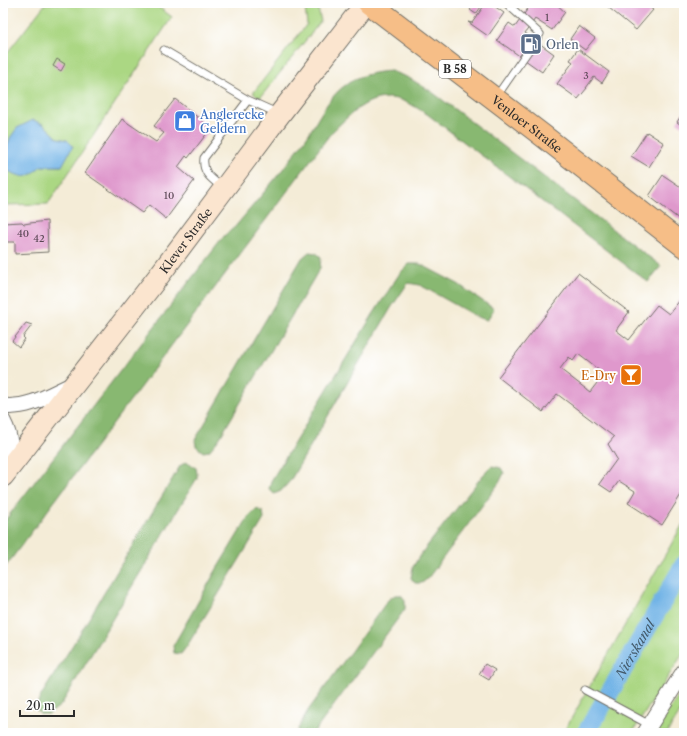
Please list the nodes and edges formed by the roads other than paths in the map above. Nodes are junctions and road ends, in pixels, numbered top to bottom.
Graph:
1 (368, 3) edge
2 (506, 3) edge
3 (164, 50) dead end
4 (495, 99) junction
5 (248, 100) junction
6 (280, 114) junction
7 (223, 188) junction
8 (684, 246) edge
9 (74, 384) junction
10 (3, 406) edge
11 (3, 421) edge
12 (6, 472) edge
13 (684, 671) edge
14 (585, 690) dead end
15 (647, 729) edge

1 - 4 main road, Venloer Straße / B 58
1 - 6 main road, Klever Straße
2 - 4 lane
3 - 5 lane
4 - 8 main road, Venloer Straße / B 58
5 - 6 lane
5 - 7 lane
6 - 7 main road, Klever Straße
7 - 9 main road, Klever Straße
9 - 10 street
9 - 12 main road, Klever Straße
11 - 12 street
13 - 15 street
14 - 15 lane

